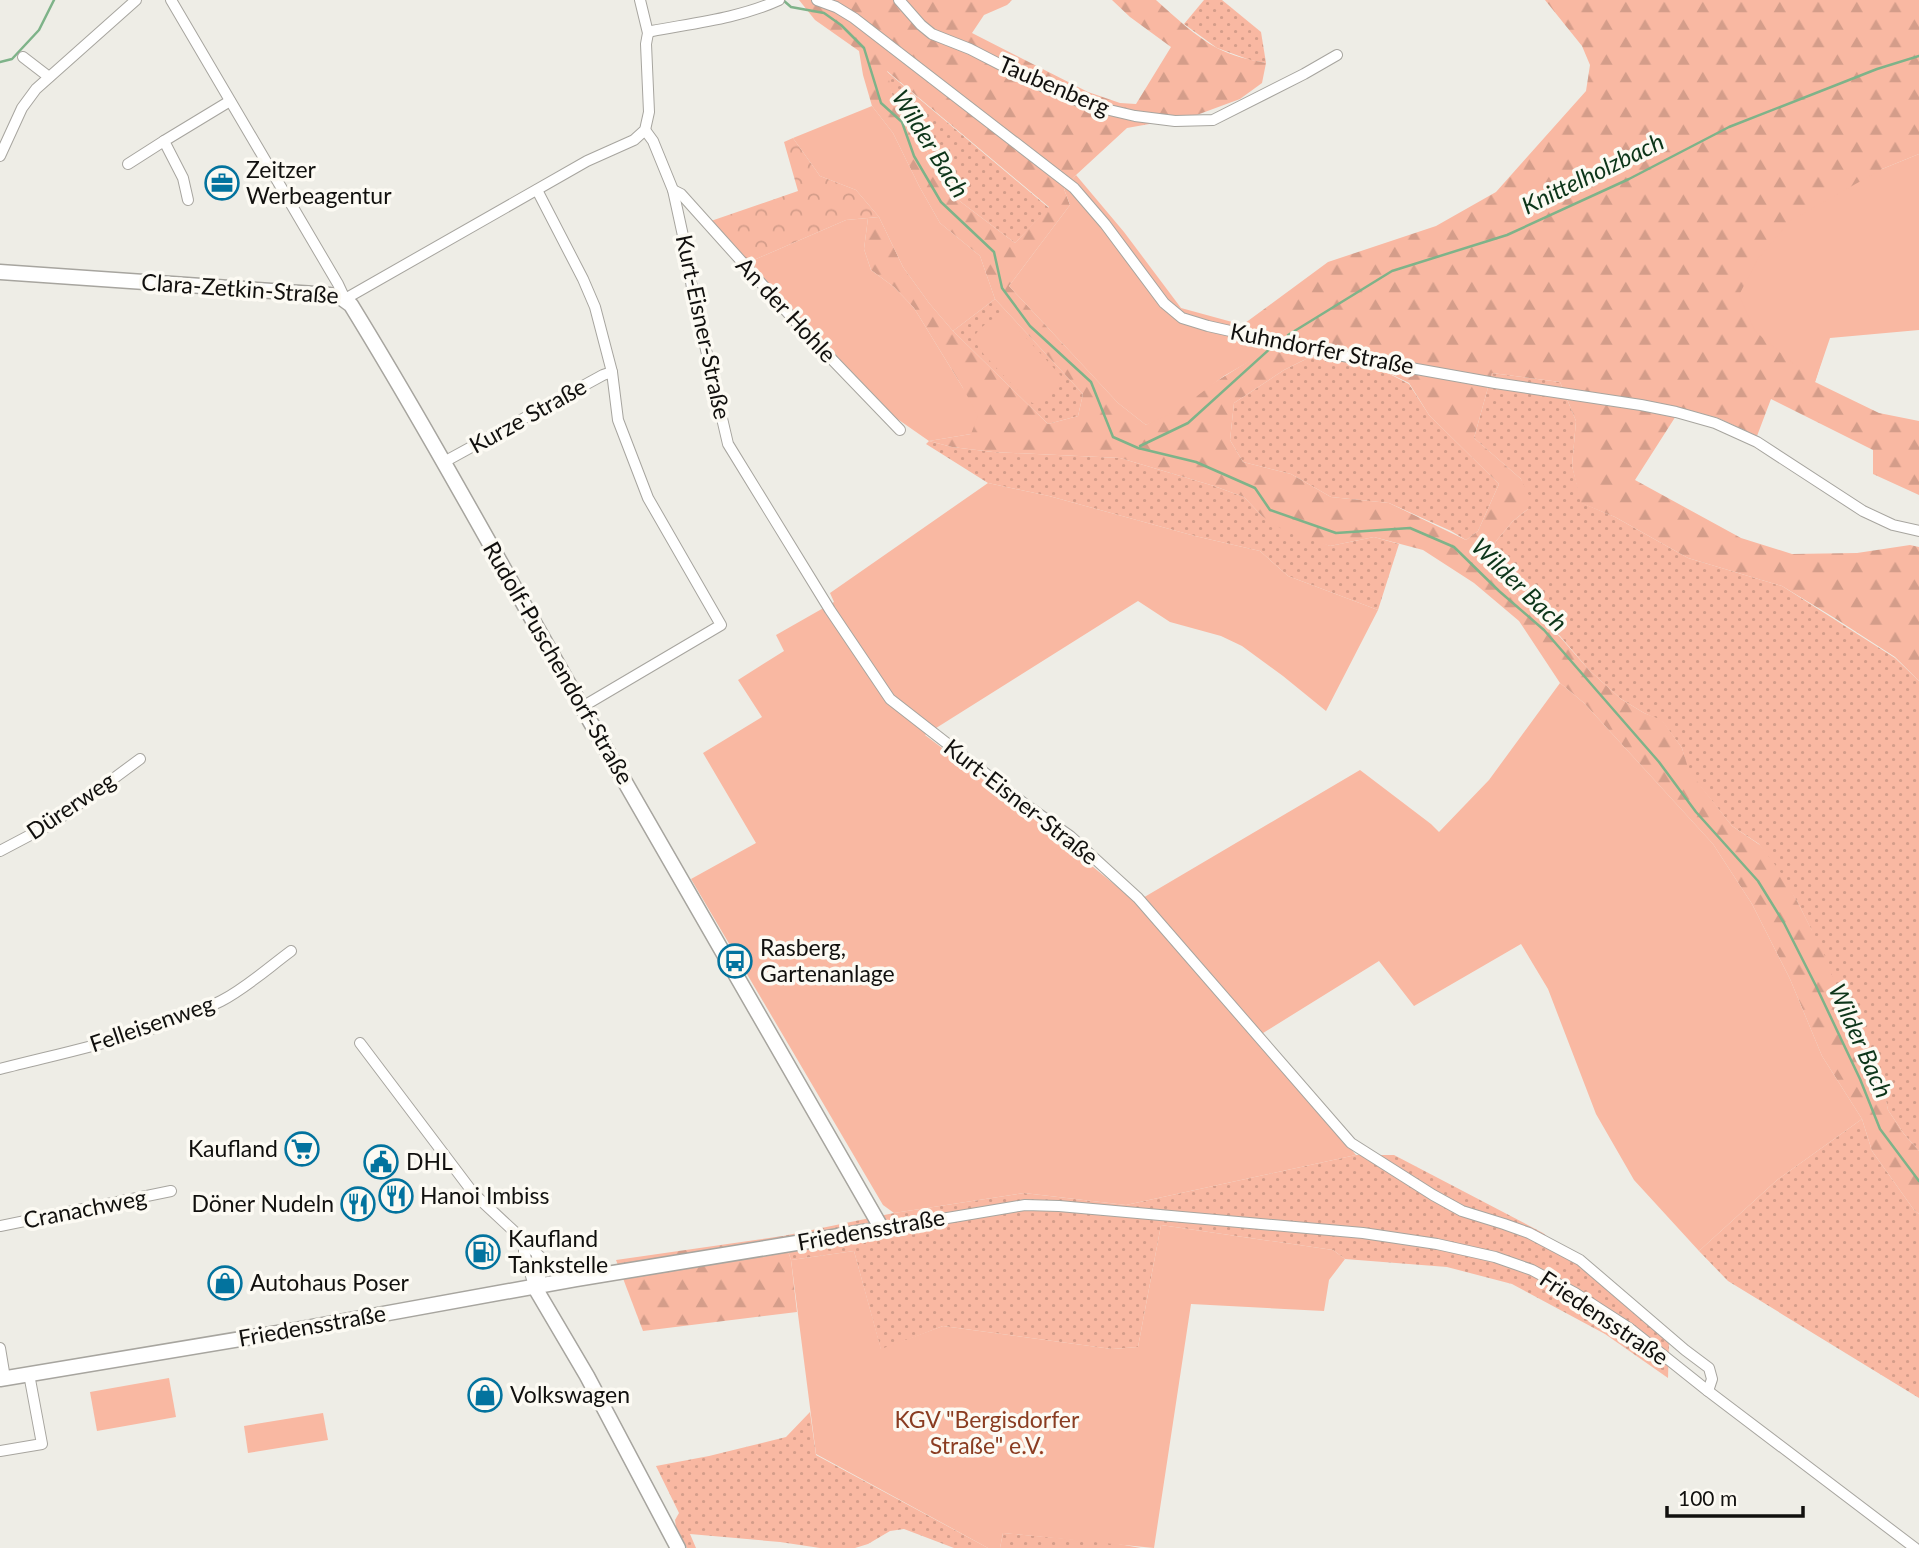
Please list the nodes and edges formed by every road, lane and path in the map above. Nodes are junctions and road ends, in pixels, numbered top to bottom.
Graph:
1 (136, 0) edge
2 (171, 0) edge
3 (640, 0) edge
4 (779, 0) edge
5 (817, 0) edge
6 (900, 0) edge
7 (648, 33) junction
8 (1337, 55) dead end
9 (23, 57) dead end
10 (49, 77) junction
11 (230, 101) junction
12 (645, 131) junction
13 (164, 141) junction
14 (0, 156) edge
15 (128, 164) dead end
16 (537, 190) junction
17 (673, 190) junction
18 (188, 200) dead end
19 (0, 272) edge
20 (345, 299) junction
21 (612, 372) junction
22 (900, 430) dead end
23 (444, 462) junction
24 (1919, 531) edge
25 (582, 707) junction
26 (140, 759) dead end
27 (0, 851) edge
28 (291, 951) dead end
29 (360, 1043) dead end
30 (0, 1069) edge
31 (171, 1191) dead end
32 (0, 1226) edge
33 (882, 1229) junction
34 (524, 1245) junction
35 (537, 1255) junction
36 (576, 1279) junction
37 (534, 1286) junction
38 (0, 1348) edge
39 (29, 1374) junction
40 (3, 1379) edge
41 (1708, 1391) junction
42 (0, 1451) edge
43 (678, 1548) edge
44 (1914, 1548) edge

1 - 10 street
2 - 11 street, Rudolf-Puschendorf-Straße
3 - 7 street
4 - 7 street
5 - 24 street, Kuhndorfer Straße
6 - 8 street, Taubenberg
7 - 12 street
9 - 10 street
10 - 14 street
11 - 13 street
11 - 20 street, Rudolf-Puschendorf-Straße
12 - 16 street, Clara-Zetkin-Straße
12 - 17 street, Kurt-Eisner-Straße
13 - 15 street
13 - 18 street
16 - 20 street, Clara-Zetkin-Straße
16 - 21 street
17 - 22 street, An der Hohle
17 - 41 street, Kurt-Eisner-Straße
19 - 20 street, Clara-Zetkin-Straße
20 - 23 street, Rudolf-Puschendorf-Straße
21 - 23 street, Kurze Straße
21 - 25 street
23 - 25 street, Rudolf-Puschendorf-Straße
25 - 33 street, Rudolf-Puschendorf-Straße
26 - 27 street, Dürerweg
28 - 30 street, Felleisenweg
29 - 34 street
31 - 32 street, Cranachweg
33 - 36 street, Friedensstraße
33 - 41 street, Friedensstraße
34 - 35 street
34 - 37 street
35 - 36 street
35 - 37 street
36 - 37 street, Friedensstraße
37 - 39 street, Friedensstraße
37 - 43 street
38 - 40 street
39 - 40 street, Friedensstraße
39 - 42 street
41 - 44 street, Friedensstraße

